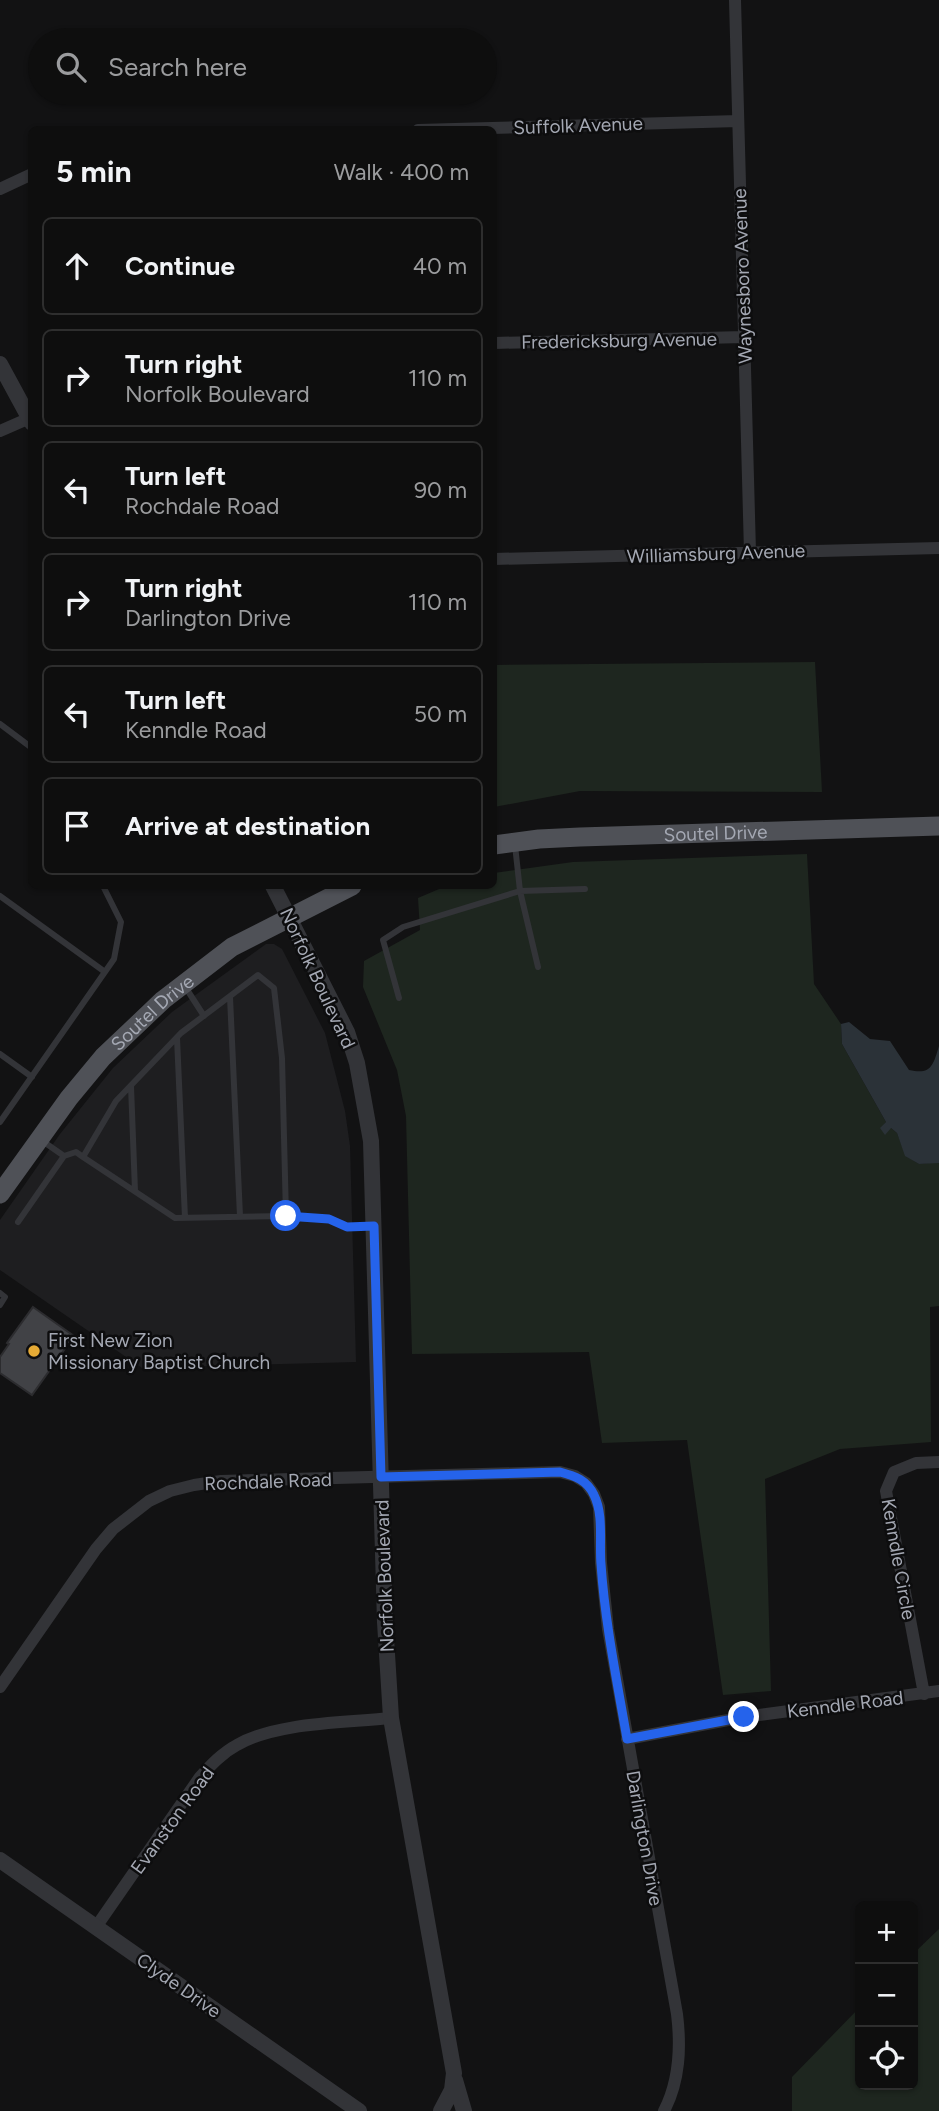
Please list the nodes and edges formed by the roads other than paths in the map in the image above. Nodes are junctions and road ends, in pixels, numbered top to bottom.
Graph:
1 (735, 0) edge
2 (738, 121) junction
3 (497, 128) edge
4 (28, 176) edge
5 (0, 189) edge
6 (744, 337) junction
7 (497, 343) edge
8 (0, 364) edge
9 (28, 415) edge
10 (28, 421) edge
11 (0, 431) edge
12 (939, 548) edge
13 (750, 552) junction
14 (497, 559) edge
15 (0, 724) edge
16 (28, 745) edge
17 (939, 826) edge
18 (515, 843) junction
19 (497, 845) edge
20 (104, 889) edge
21 (276, 889) edge
22 (346, 889) edge
23 (585, 889) dead end
24 (520, 891) junction
25 (0, 896) edge
26 (290, 916) junction
27 (538, 967) dead end
28 (105, 972) junction
29 (183, 984) junction
30 (230, 997) junction
31 (399, 998) dead end
32 (205, 1016) junction
33 (177, 1038) junction
34 (0, 1054) edge
35 (32, 1077) junction
36 (131, 1086) junction
37 (1, 1117) edge
38 (39, 1139) junction
39 (64, 1156) junction
40 (83, 1157) junction
41 (135, 1191) junction
42 (0, 1194) edge
43 (240, 1216) junction
44 (286, 1216) junction
45 (185, 1218) junction
46 (18, 1222) dead end
47 (374, 1226) junction
48 (0, 1293) edge
49 (0, 1305) edge
50 (939, 1462) edge
51 (381, 1477) junction
52 (586, 1483) joint
53 (0, 1687) edge
54 (939, 1692) edge
55 (924, 1694) junction
56 (391, 1718) junction
57 (627, 1739) junction
58 (0, 1860) edge
59 (96, 1927) junction
60 (454, 2073) junction
61 (359, 2111) edge
62 (441, 2111) edge
63 (464, 2111) edge
64 (664, 2111) edge

1 - 2 street, Waynesboro Avenue
2 - 3 street, Suffolk Avenue
2 - 6 street, Waynesboro Avenue
4 - 5 street
6 - 7 street, Fredericksburg Avenue
6 - 13 street, Waynesboro Avenue
8 - 9 street
10 - 11 street
12 - 13 street, Williamsburg Avenue
13 - 14 street, Williamsburg Avenue
15 - 16 lane
17 - 18 main road, Soutel Drive
18 - 19 main road, Soutel Drive
18 - 24 lane
20 - 28 lane
21 - 26 street, Norfolk Boulevard
22 - 26 main road, Soutel Drive
23 - 24 lane
24 - 27 lane
24 - 31 lane
25 - 28 lane
26 - 29 main road, Soutel Drive
26 - 47 street, Norfolk Boulevard
28 - 35 lane
29 - 32 lane
29 - 38 main road, Soutel Drive
30 - 32 lane
30 - 43 lane
30 - 44 lane
32 - 33 lane
33 - 36 lane
33 - 45 lane
34 - 35 lane
35 - 37 lane
36 - 40 lane
36 - 41 lane
38 - 39 lane
38 - 42 main road, Soutel Drive
39 - 40 lane
39 - 46 lane
40 - 41 lane
41 - 45 lane
43 - 44 lane
43 - 45 lane
44 - 47 lane
47 - 51 street, Norfolk Boulevard
48 - 49 lane
50 - 55 street, Kenndle Circle
51 - 52 street, Rochdale Road
51 - 53 street, Rochdale Road
51 - 56 street, Norfolk Boulevard
52 - 57 street, Darlington Drive
54 - 55 street, Kenndle Road
55 - 57 street, Kenndle Road
56 - 59 street, Evanston Road
56 - 60 street, Norfolk Boulevard
57 - 64 street, Darlington Drive
58 - 59 street, Clyde Drive
59 - 61 street, Clyde Drive
60 - 62 street, Norfolk Boulevard
60 - 63 street

